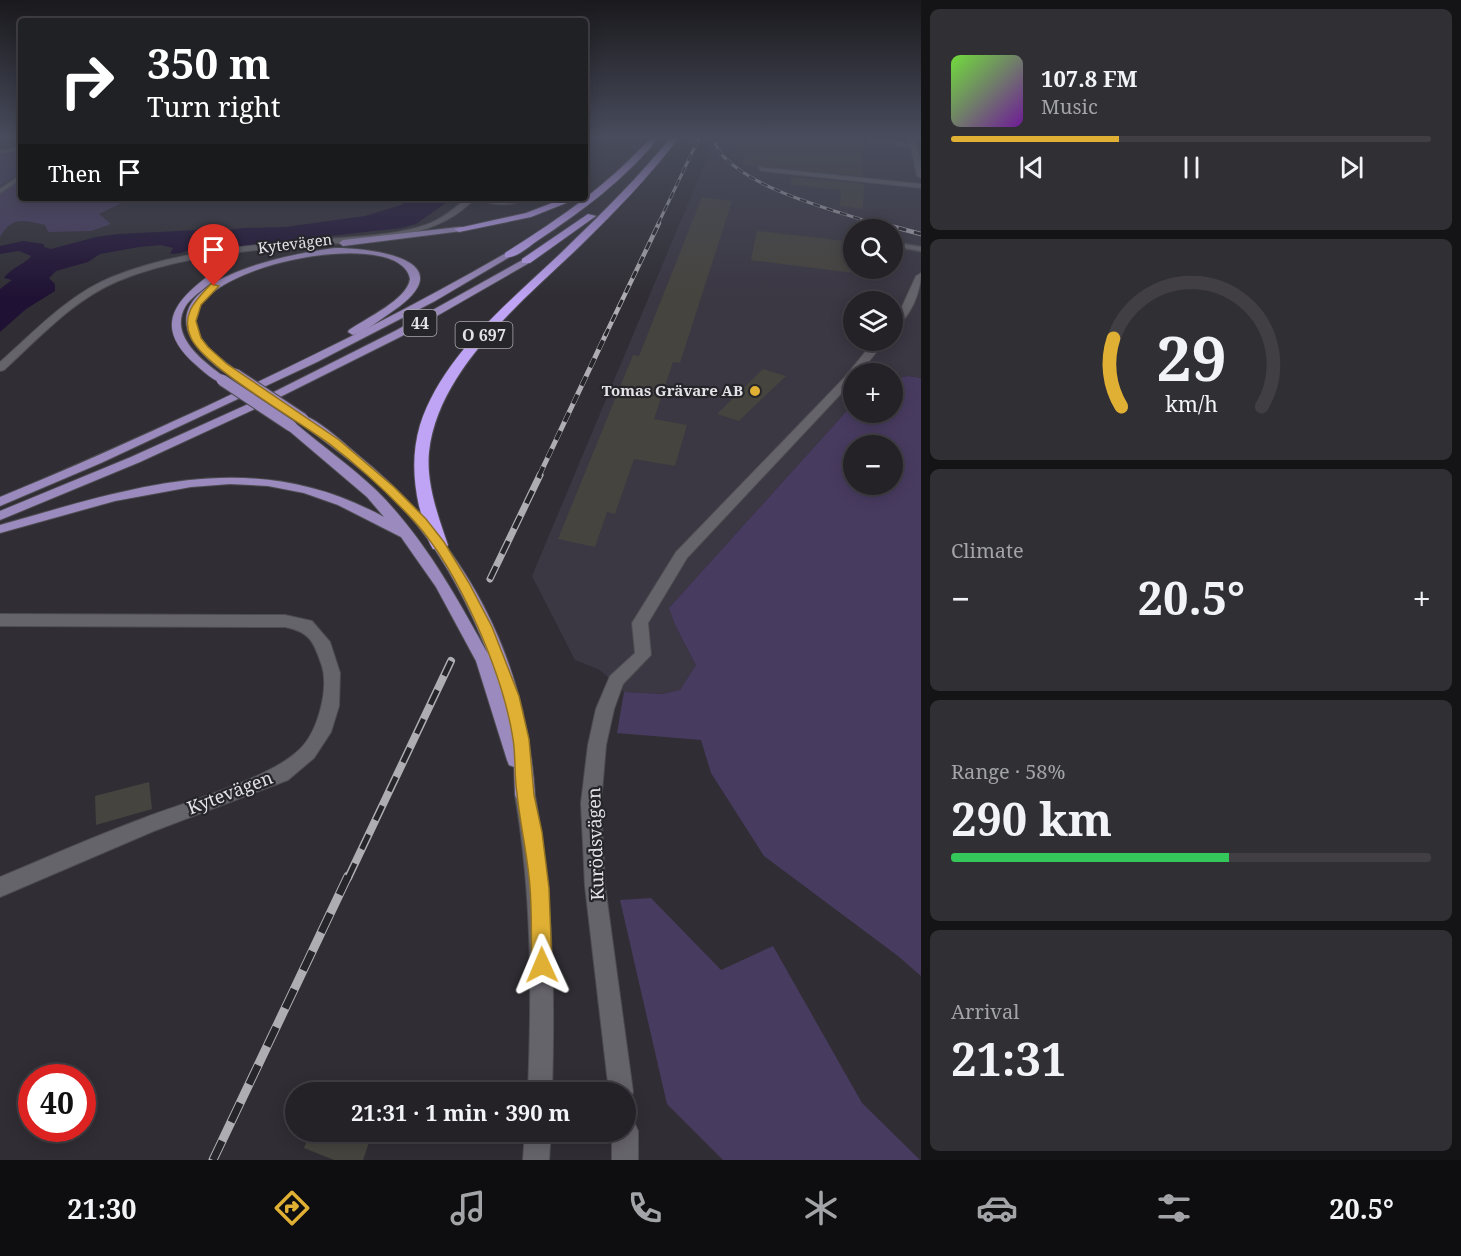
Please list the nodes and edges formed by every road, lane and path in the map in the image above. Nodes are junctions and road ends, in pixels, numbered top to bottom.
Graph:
1 (601, 190) edge
2 (622, 190) edge
3 (627, 190) edge
4 (588, 200) edge
5 (467, 201) edge
6 (490, 201) edge
7 (515, 201) edge
8 (565, 201) edge
9 (586, 201) edge
10 (459, 230) joint
11 (903, 246) edge
12 (921, 249) edge
13 (509, 255) joint
14 (526, 261) joint
15 (921, 276) edge
16 (903, 313) edge
17 (872, 351) edge
18 (0, 368) edge
19 (295, 370) junction
20 (0, 502) edge
21 (0, 516) edge
22 (0, 530) edge
23 (413, 542) junction
24 (439, 545) junction
25 (0, 620) edge
26 (525, 795) junction
27 (0, 887) edge
28 (540, 1082) edge
29 (620, 1082) edge
30 (537, 1142) edge
31 (625, 1142) edge
32 (536, 1160) edge
33 (625, 1160) edge

1 - 4 highway, 44
2 - 14 highway, 44
3 - 24 highway, O 697
5 - 18 street, Kytevägen
6 - 7 lane
8 - 10 highway, O 697
9 - 13 highway, 44
10 - 23 main road, O 697, bridge
11 - 12 lane
13 - 19 main road, 44
14 - 21 main road, 44
15 - 16 street
17 - 29 street, Kurödsvägen
19 - 20 main road, 44
19 - 24 main road, bridge
22 - 23 main road
23 - 26 main road, O 697
24 - 26 main road, O 697
25 - 27 street, Kytevägen
26 - 28 street, O 697
30 - 32 street
31 - 33 street

